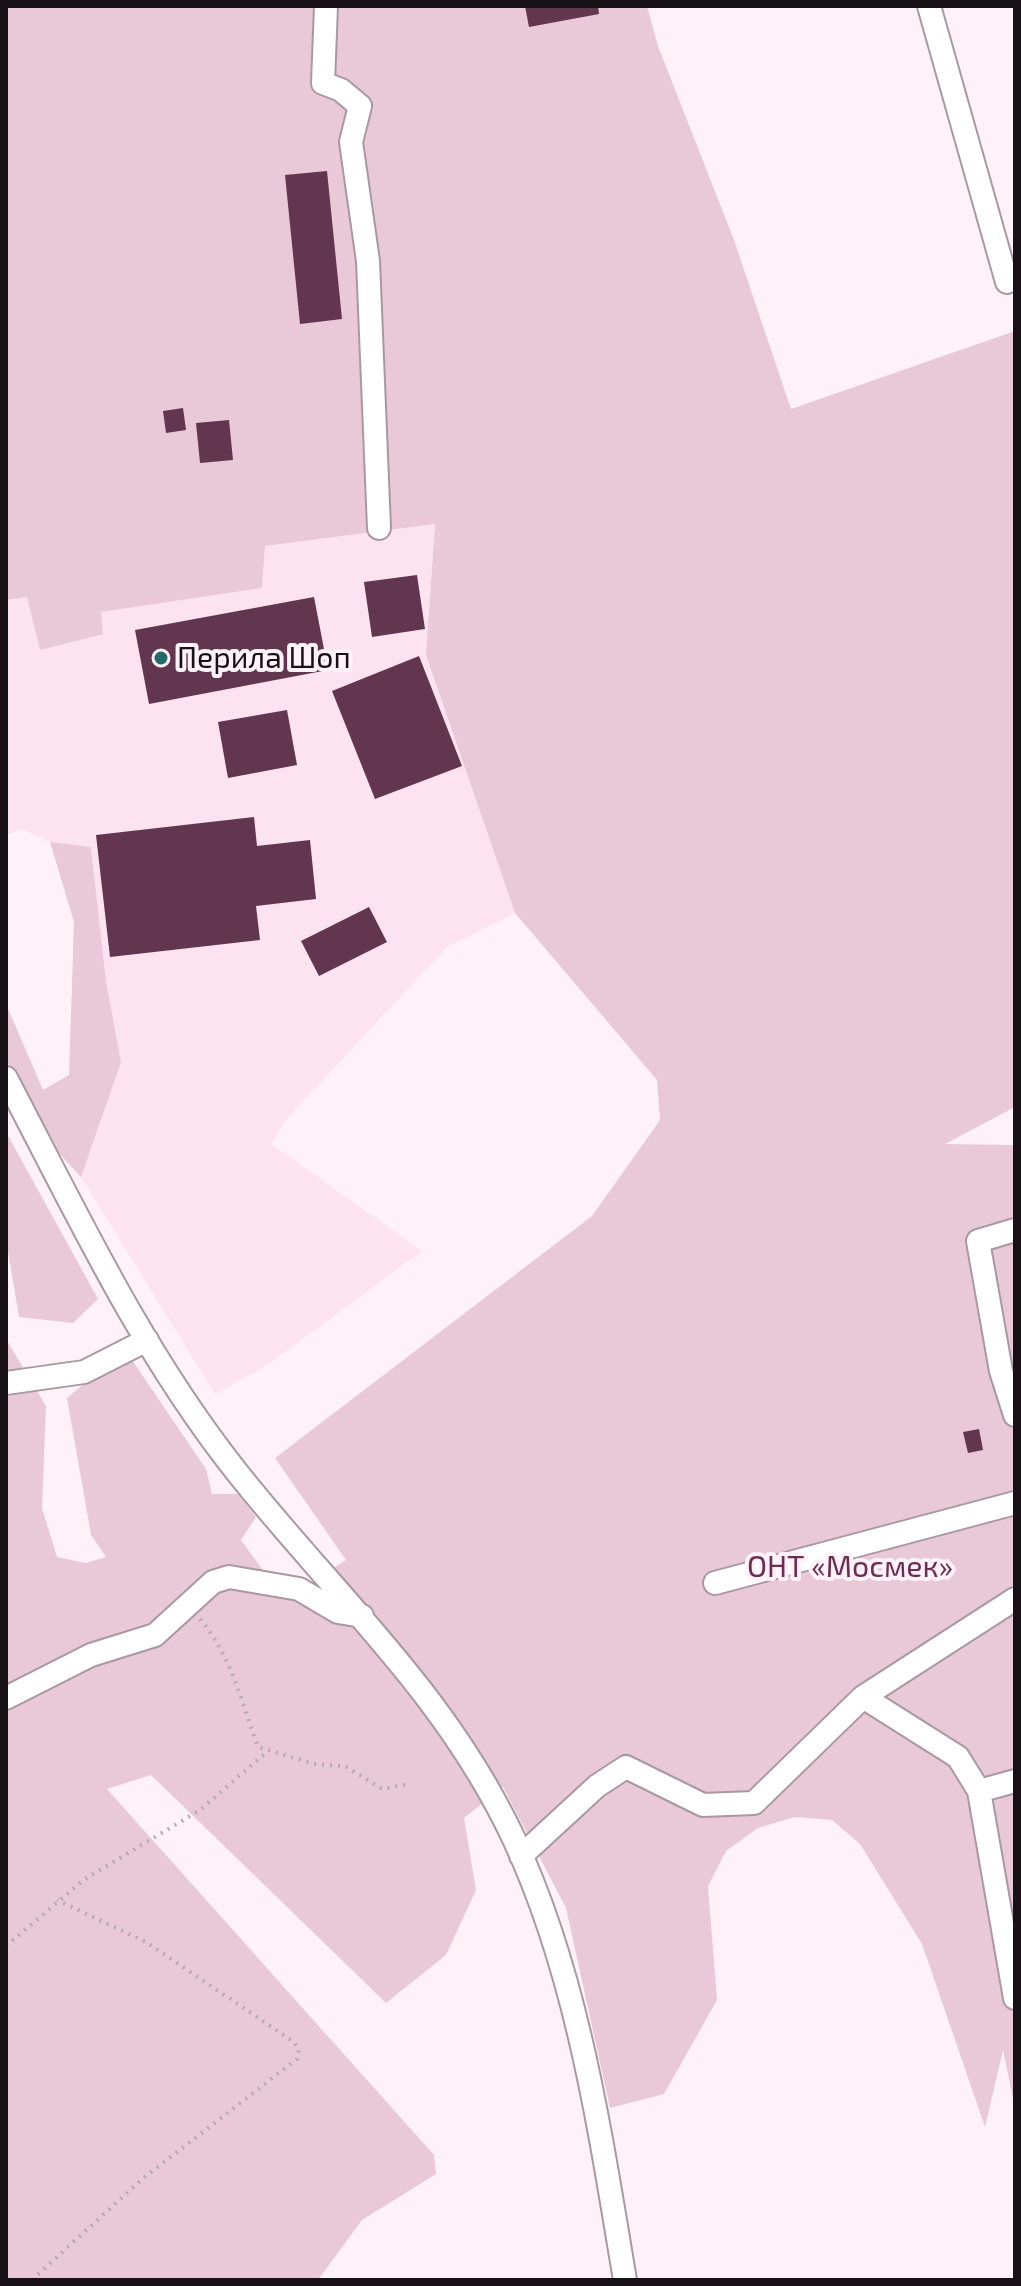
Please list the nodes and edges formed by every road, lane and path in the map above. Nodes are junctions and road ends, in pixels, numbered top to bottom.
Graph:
1 (326, 6) edge
2 (929, 6) edge
3 (1007, 282) dead end
4 (379, 528) dead end
5 (6, 1078) edge
6 (1015, 1230) edge
7 (147, 1340) junction
8 (1008, 1369) edge
9 (6, 1383) edge
10 (1015, 1415) edge
11 (1015, 1503) edge
12 (715, 1583) dead end
13 (1015, 1599) edge
14 (188, 1606) junction
15 (362, 1616) junction
16 (863, 1697) junction
17 (6, 1698) edge
18 (268, 1751) junction
19 (1015, 1781) edge
20 (409, 1784) dead end
21 (979, 1791) junction
22 (521, 1856) junction
23 (57, 1900) junction
24 (6, 1946) edge
25 (1015, 1998) edge
26 (32, 2280) edge
27 (625, 2280) edge

1 - 4 street
2 - 3 street
5 - 7 street
6 - 8 street
7 - 9 street
7 - 15 street
8 - 10 street
11 - 12 street
13 - 16 street
14 - 15 street
14 - 17 street
14 - 18 path
15 - 22 street
16 - 21 street
16 - 22 street
18 - 20 path
18 - 23 path
19 - 21 street
21 - 25 street
22 - 27 street
23 - 24 path
23 - 26 path

